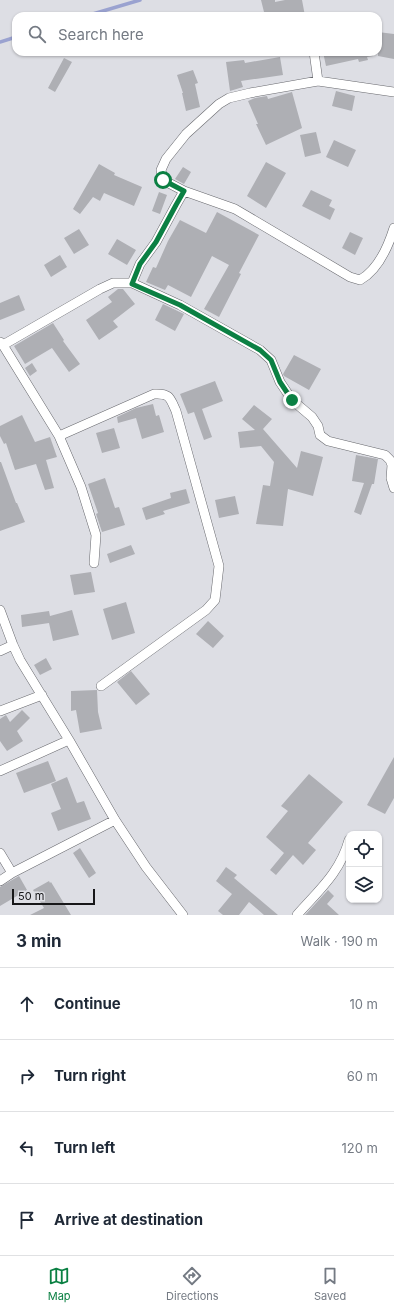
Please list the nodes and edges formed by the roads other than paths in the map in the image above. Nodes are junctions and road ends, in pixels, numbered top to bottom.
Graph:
1 (315, 56) edge
2 (318, 81) junction
3 (394, 92) edge
4 (184, 191) junction
5 (394, 228) edge
6 (132, 284) junction
7 (2, 343) edge
8 (59, 436) junction
9 (394, 488) edge
10 (94, 563) dead end
11 (0, 610) edge
12 (13, 645) junction
13 (0, 651) edge
14 (101, 686) dead end
15 (42, 695) junction
16 (0, 711) edge
17 (69, 740) junction
18 (0, 771) edge
19 (115, 820) junction
20 (346, 852) edge
21 (0, 853) edge
22 (12, 873) junction
23 (0, 881) edge
24 (181, 915) edge
25 (297, 915) edge

1 - 2 street
2 - 3 street
2 - 4 street
4 - 5 street
4 - 6 street
6 - 7 street
6 - 9 street
7 - 8 street
8 - 10 street
8 - 14 street
11 - 12 street
12 - 13 street
12 - 15 street
15 - 16 street
15 - 17 street
17 - 18 street
17 - 19 street
19 - 22 street
19 - 24 street
20 - 25 street
21 - 22 street
22 - 23 street

